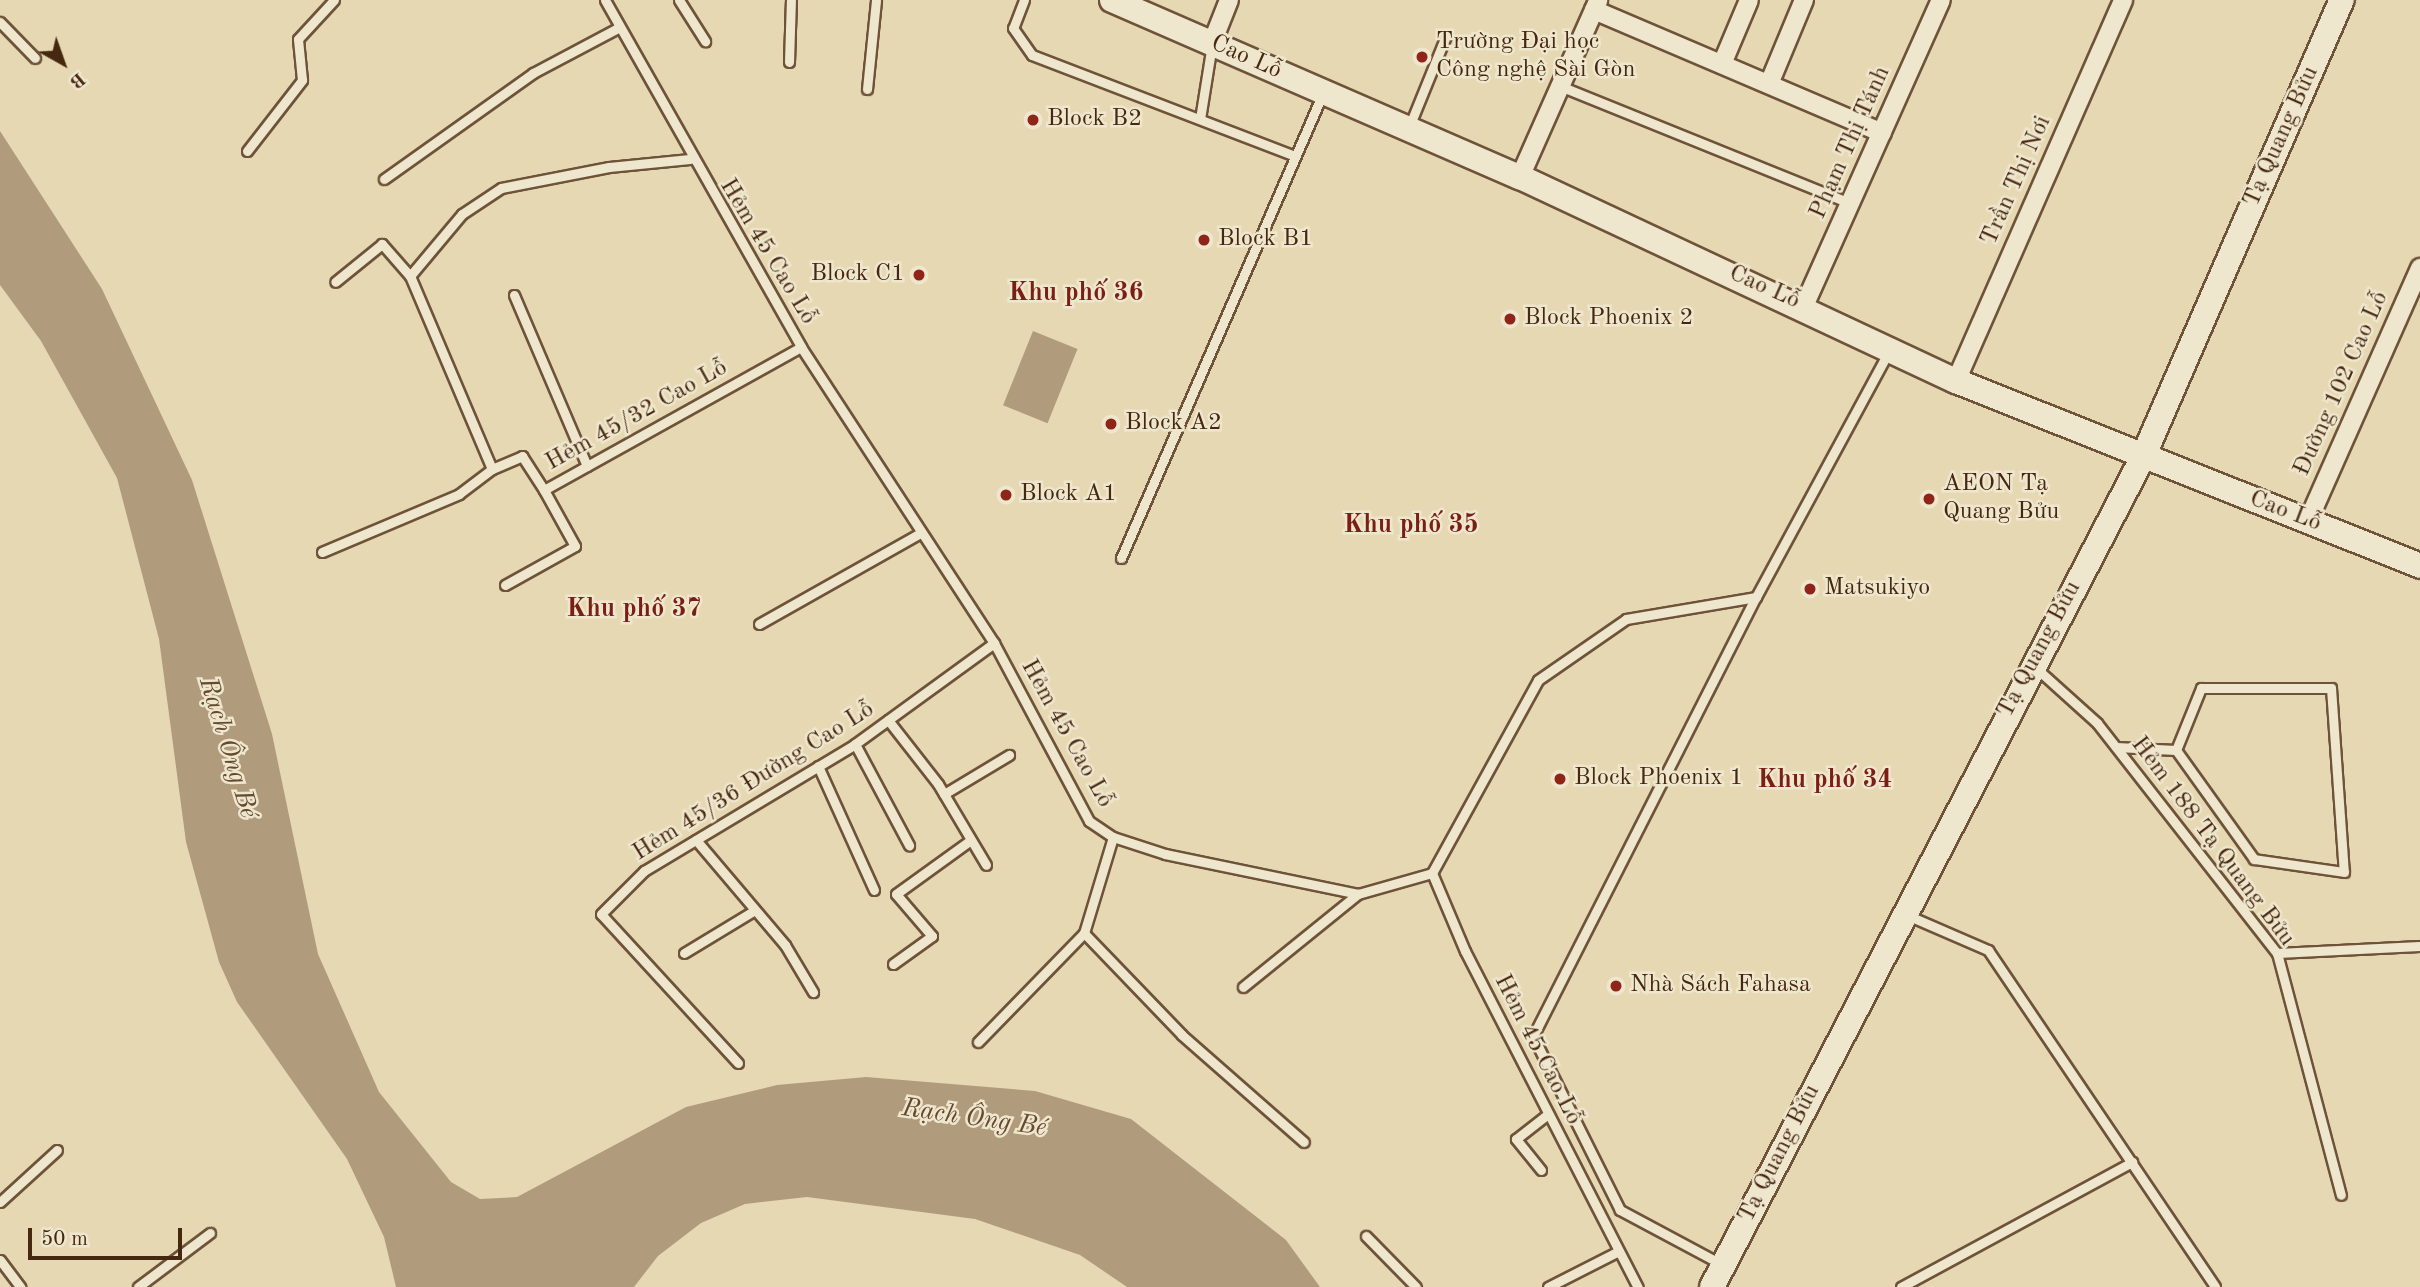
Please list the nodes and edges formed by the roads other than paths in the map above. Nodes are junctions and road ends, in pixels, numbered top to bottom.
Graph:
1 (334, 0) edge
2 (606, 0) edge
3 (678, 0) edge
4 (791, 0) edge
5 (876, 0) edge
6 (1024, 0) edge
7 (1112, 0) edge
8 (1229, 0) edge
9 (1749, 0) edge
10 (1804, 0) edge
11 (1941, 0) edge
12 (2123, 0) edge
13 (2342, 0) edge
14 (1596, 5) edge
15 (0, 22) edge
16 (620, 27) junction
17 (1446, 36) dead end
18 (705, 41) dead end
19 (1212, 43) junction
20 (35, 58) dead end
21 (789, 62) dead end
22 (1722, 64) junction
23 (1769, 84) junction
24 (1560, 86) junction
25 (867, 89) dead end
26 (1324, 92) junction
27 (1200, 119) junction
28 (1408, 129) junction
29 (1882, 133) junction
30 (247, 151) dead end
31 (1293, 155) junction
32 (690, 159) junction
33 (1520, 177) junction
34 (384, 179) dead end
35 (1852, 204) junction
36 (2420, 268) edge
37 (410, 276) junction
38 (335, 282) dead end
39 (514, 295) dead end
40 (1804, 306) junction
41 (801, 346) junction
42 (1891, 347) junction
43 (1956, 381) junction
44 (2143, 457) junction
45 (587, 466) junction
46 (492, 469) junction
47 (544, 491) junction
48 (2308, 521) junction
49 (919, 534) junction
50 (322, 552) dead end
51 (1122, 558) dead end
52 (2420, 566) edge
53 (505, 585) dead end
54 (1756, 597) junction
55 (759, 624) dead end
56 (994, 643) junction
57 (2032, 665) junction
58 (888, 720) junction
59 (855, 744) junction
60 (2116, 747) junction
61 (2176, 750) junction
62 (1009, 755) dead end
63 (818, 766) junction
64 (944, 794) junction
65 (1113, 838) junction
66 (696, 840) junction
67 (971, 840) junction
68 (909, 845) dead end
69 (986, 865) dead end
70 (1432, 873) junction
71 (874, 890) dead end
72 (1358, 894) junction
73 (755, 910) junction
74 (1904, 914) junction
75 (1084, 933) junction
76 (2420, 946) edge
77 (684, 953) dead end
78 (2277, 953) junction
79 (893, 964) dead end
80 (1242, 988) dead end
81 (813, 992) dead end
82 (978, 1042) dead end
83 (738, 1063) dead end
84 (1548, 1114) junction
85 (1304, 1142) dead end
86 (57, 1150) dead end
87 (2132, 1161) junction
88 (1541, 1170) dead end
89 (2341, 1195) dead end
90 (0, 1202) edge
91 (211, 1233) dead end
92 (1366, 1236) dead end
93 (1615, 1253) junction
94 (0, 1261) edge
95 (1717, 1276) edge
96 (20, 1287) edge
97 (138, 1287) edge
98 (1416, 1287) edge
99 (1548, 1287) edge
100 (1638, 1287) edge
101 (1901, 1287) edge
102 (2215, 1287) edge

1 - 30 lane
2 - 16 lane, Hẻm 45 Cao Lỗ
3 - 18 lane
4 - 21 lane
5 - 25 lane
6 - 27 lane
7 - 19 street, Cao Lỗ
8 - 19 street
9 - 22 street
10 - 23 street
11 - 29 street, Phạm Thị Tánh
12 - 43 street, Trần Thị Nơi
13 - 44 street, Tạ Quang Bửu
14 - 22 street
14 - 24 street
15 - 20 lane
16 - 32 lane, Hẻm 45 Cao Lỗ
16 - 34 lane
17 - 28 lane
19 - 26 street, Cao Lỗ
19 - 27 lane
22 - 23 street
23 - 29 street
24 - 33 street
24 - 35 lane
26 - 28 street, Cao Lỗ
26 - 31 lane
27 - 31 lane
28 - 33 street, Cao Lỗ
29 - 35 street, Phạm Thị Tánh
31 - 51 lane
32 - 37 lane
32 - 41 lane, Hẻm 45 Cao Lỗ
33 - 40 street, Cao Lỗ
35 - 40 street, Phạm Thị Tánh
36 - 48 street, Đường 102 Cao Lỗ
37 - 38 lane
37 - 46 lane
39 - 45 lane
40 - 42 street, Cao Lỗ
41 - 45 lane, Hẻm 45/32 Cao Lỗ
41 - 49 lane, Hẻm 45 Cao Lỗ
42 - 43 street, Cao Lỗ
42 - 54 lane
43 - 44 street, Cao Lỗ
44 - 48 street, Cao Lỗ
44 - 57 street, Tạ Quang Bửu
45 - 47 lane, Hẻm 45/32 Cao Lỗ
46 - 47 lane
46 - 50 lane
47 - 53 lane, Hẻm 45/32 Cao Lỗ
48 - 52 street, Cao Lỗ
49 - 55 lane
49 - 56 lane, Hẻm 45 Cao Lỗ
54 - 70 lane
54 - 95 lane
56 - 58 lane, Hẻm 45/36 Đường Cao Lỗ
56 - 65 lane, Hẻm 45 Cao Lỗ
57 - 60 lane, Hẻm 188 Tạ Quang Bửu
57 - 74 street, Tạ Quang Bửu
58 - 59 lane, Hẻm 45/36 Đường Cao Lỗ
58 - 64 lane
59 - 63 lane, Hẻm 45/36 Đường Cao Lỗ
59 - 68 lane
60 - 61 lane
60 - 78 lane, Hẻm 188 Tạ Quang Bửu
61 - 61 lane
62 - 64 lane
63 - 66 lane, Hẻm 45/36 Đường Cao Lỗ
63 - 71 lane
64 - 67 lane
65 - 72 lane, Hẻm 45 Cao Lỗ
65 - 75 lane
66 - 73 lane
66 - 83 lane, Hẻm 45/36 Đường Cao Lỗ
67 - 69 lane
67 - 79 lane
70 - 72 lane, Hẻm 45 Cao Lỗ
70 - 84 lane, Hẻm 45 Cao Lỗ
72 - 80 lane
73 - 77 lane
73 - 81 lane
74 - 87 lane
74 - 95 street, Tạ Quang Bửu
75 - 82 lane
75 - 85 lane
76 - 78 lane
78 - 89 lane, Hẻm 188 Tạ Quang Bửu
84 - 88 lane
84 - 93 lane, Hẻm 45 Cao Lỗ
86 - 90 lane
87 - 101 lane
87 - 102 lane
91 - 97 lane
92 - 98 lane
93 - 99 lane
93 - 100 lane, Hẻm 45 Cao Lỗ
94 - 96 lane

